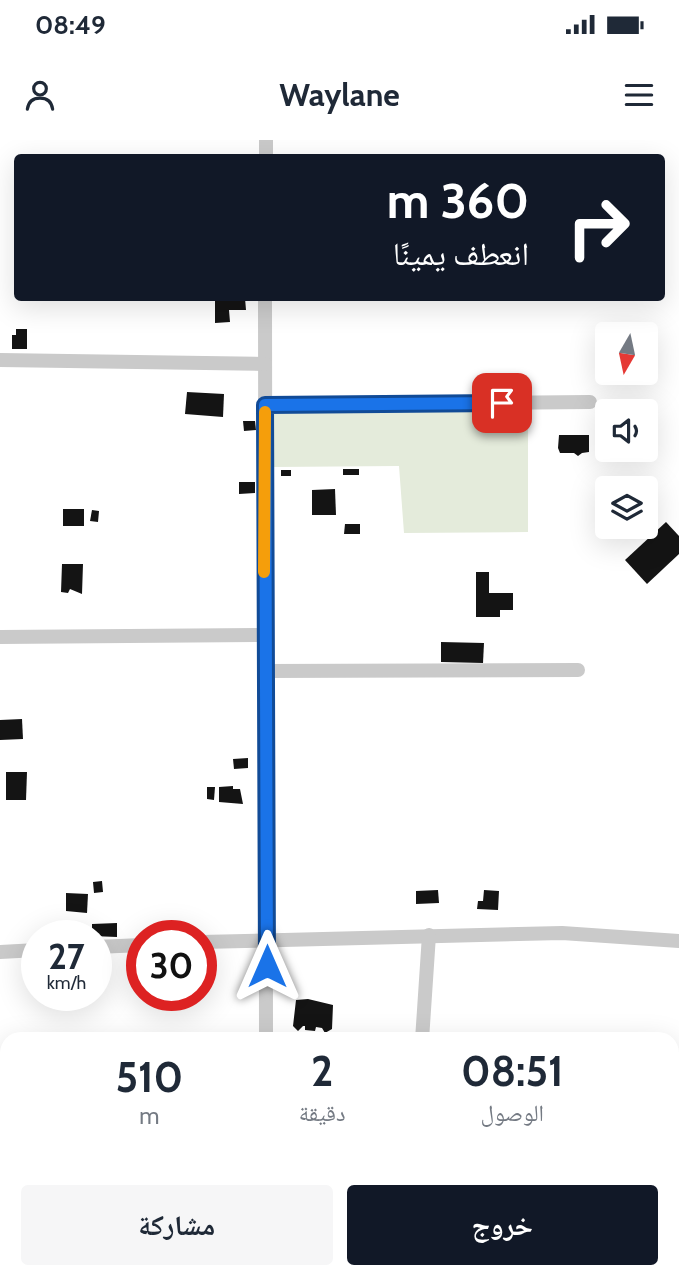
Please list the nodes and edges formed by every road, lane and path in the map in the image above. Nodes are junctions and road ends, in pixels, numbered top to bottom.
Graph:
1 (265, 301) edge
2 (0, 360) edge
3 (265, 364) junction
4 (590, 402) dead end
5 (265, 405) junction
6 (264, 635) junction
7 (0, 637) edge
8 (578, 670) dead end
9 (265, 671) junction
10 (429, 935) junction
11 (267, 939) junction
12 (217, 941) edge
13 (679, 942) edge
14 (21, 951) edge
15 (0, 952) edge
16 (266, 1032) edge
17 (423, 1032) edge

1 - 3 street
2 - 3 street
3 - 5 street
4 - 5 street
5 - 6 street
6 - 7 street
6 - 9 street
8 - 9 street
9 - 11 street
10 - 11 street
10 - 13 street
10 - 17 street
11 - 12 street
11 - 16 street
14 - 15 street

